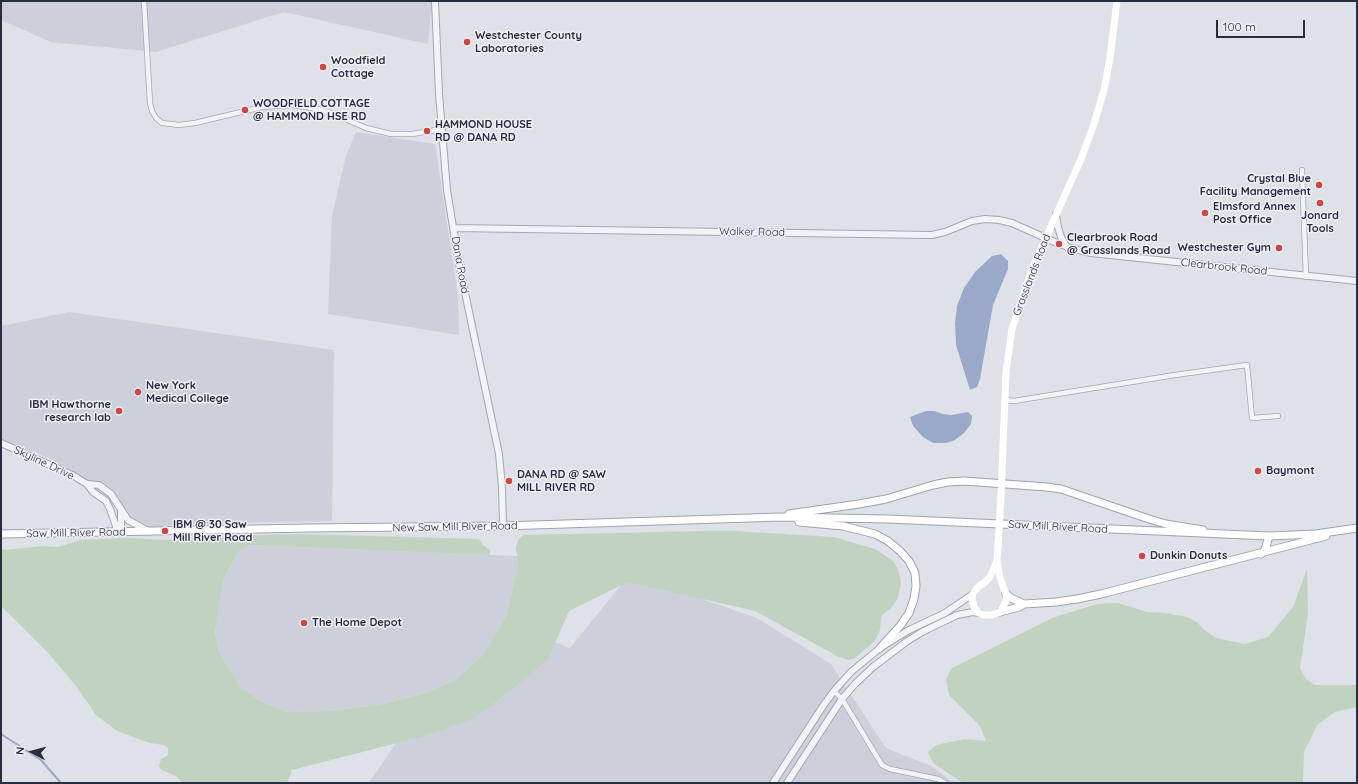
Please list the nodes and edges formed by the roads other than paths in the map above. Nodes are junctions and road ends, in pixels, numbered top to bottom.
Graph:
1 (144, 1) edge
2 (435, 1) edge
3 (1117, 1) edge
4 (442, 128) junction
5 (1302, 170) dead end
6 (1056, 214) junction
7 (454, 228) junction
8 (1045, 238) junction
9 (1067, 247) junction
10 (1306, 277) junction
11 (1357, 281) edge
12 (1005, 400) junction
13 (1278, 416) dead end
14 (1, 443) edge
15 (87, 484) junction
16 (1002, 484) junction
17 (121, 508) junction
18 (759, 518) junction
19 (503, 526) junction
20 (1357, 528) edge
21 (118, 532) junction
22 (150, 532) junction
23 (1, 534) edge
24 (1242, 535) junction
25 (1269, 536) junction
26 (1261, 554) junction
27 (997, 560) junction
28 (984, 582) junction
29 (1002, 585) junction
30 (973, 594) junction
31 (1006, 594) junction
32 (1024, 604) junction
33 (1000, 612) junction
34 (979, 613) junction
35 (880, 648) junction
36 (834, 691) junction
37 (842, 699) junction
38 (773, 783) edge
39 (787, 783) edge
40 (946, 783) edge

1 - 4 street
2 - 4 street, Dana Road
3 - 6 main road, Grasslands Road
4 - 7 street, Dana Road
5 - 10 street
6 - 8 main road, Grasslands Road
6 - 9 street
7 - 8 street, Walker Road
7 - 19 street, Dana Road
8 - 9 street, Clearbrook Road
8 - 12 main road, Grasslands Road
9 - 10 street, Clearbrook Road
10 - 11 street, Clearbrook Road
12 - 13 street
12 - 16 main road, Grasslands Road
14 - 15 street, Skyline Drive
15 - 17 street, Skyline Drive
15 - 21 street, Skyline Drive
16 - 18 main road
16 - 24 main road
16 - 27 main road, Grasslands Road, bridge
17 - 21 street
17 - 22 street, Skyline Drive
18 - 19 main road, New Saw Mill River Road
18 - 24 main road, Saw Mill River Road
18 - 35 main road
19 - 22 main road, New Saw Mill River Road
20 - 25 main road, Saw Mill River Road
20 - 26 main road
21 - 22 main road, Saw Mill River Road
21 - 23 main road, Saw Mill River Road
24 - 25 main road, Saw Mill River Road
25 - 26 main road
26 - 32 main road
27 - 28 main road
27 - 29 main road
28 - 29 main road
28 - 30 main road
29 - 31 main road
30 - 34 main road
30 - 35 street
31 - 32 main road
31 - 33 main road
32 - 33 main road
33 - 34 main road
34 - 37 street
35 - 36 street
36 - 37 street
36 - 38 street
37 - 39 street
37 - 40 street

